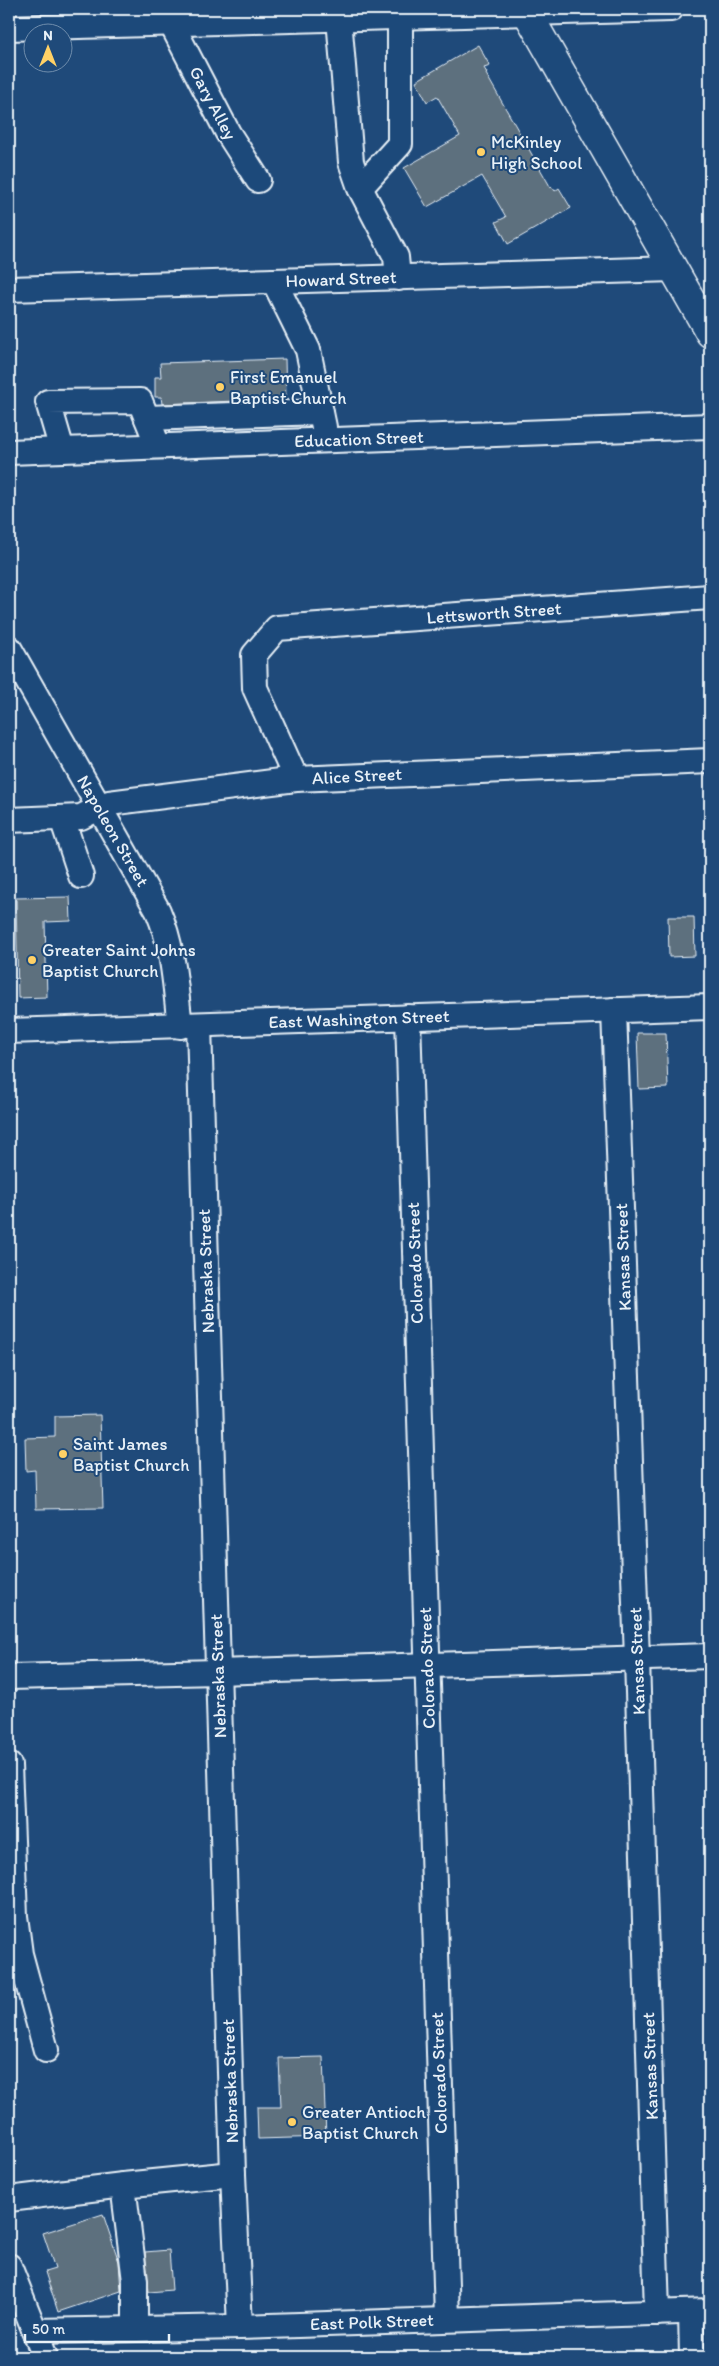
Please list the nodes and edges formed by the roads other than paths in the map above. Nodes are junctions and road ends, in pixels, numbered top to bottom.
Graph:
1 (671, 9) edge
2 (526, 11) edge
3 (400, 17) junction
4 (339, 18) junction
5 (171, 23) junction
6 (9, 28) edge
7 (258, 180) dead end
8 (360, 188) junction
9 (674, 269) junction
10 (398, 278) junction
11 (274, 281) junction
12 (9, 289) edge
13 (703, 306) edge
14 (710, 333) edge
15 (321, 412) junction
16 (147, 418) junction
17 (710, 426) edge
18 (326, 440) junction
19 (158, 446) junction
20 (62, 450) junction
21 (9, 452) edge
22 (710, 597) edge
23 (9, 648) edge
24 (710, 761) edge
25 (296, 779) junction
26 (99, 808) junction
27 (62, 818) junction
28 (9, 820) edge
29 (81, 876) dead end
30 (710, 1007) edge
31 (614, 1010) junction
32 (408, 1017) junction
33 (189, 1025) junction
34 (9, 1032) edge
35 (710, 1656) edge
36 (637, 1659) junction
37 (427, 1666) junction
38 (218, 1672) junction
39 (9, 1677) edge
40 (9, 1765) edge
41 (46, 2050) dead end
42 (232, 2174) junction
43 (123, 2185) junction
44 (9, 2199) edge
45 (9, 2266) edge
46 (701, 2312) edge
47 (657, 2313) junction
48 (447, 2319) junction
49 (240, 2327) junction
50 (135, 2328) junction
51 (34, 2331) junction
52 (45, 2357) edge
53 (692, 2357) edge

1 - 2 street
2 - 3 street
2 - 9 main road
3 - 4 street
3 - 8 street
4 - 5 street
4 - 8 street
5 - 6 street
5 - 7 street, Gary Alley
8 - 10 street
9 - 10 street, Howard Street
9 - 13 main road
10 - 11 street, Howard Street
11 - 12 street, Howard Street
11 - 15 street
13 - 14 main road
15 - 16 street
15 - 18 street
16 - 19 street
16 - 20 street
17 - 18 street, Education Street
18 - 19 street, Education Street
19 - 20 street, Education Street
20 - 21 street, Education Street
22 - 25 street, Lettsworth Street
23 - 26 street, Napoleon Street
24 - 25 street, Alice Street
25 - 26 street, Alice Street
26 - 27 street, Alice Street
26 - 33 street, Napoleon Street
27 - 28 street, Alice Street
27 - 29 street
30 - 31 street, East Washington Street
31 - 32 street, East Washington Street
31 - 36 street, Kansas Street
32 - 33 street, East Washington Street
32 - 37 street, Colorado Street
33 - 34 street, East Washington Street
33 - 38 street, Nebraska Street
35 - 36 street
36 - 37 street
36 - 47 street, Kansas Street
37 - 38 street
37 - 48 street, Colorado Street
38 - 39 street
38 - 42 street, Nebraska Street
40 - 41 street
42 - 43 street
42 - 49 street, Nebraska Street
43 - 44 street
43 - 50 street
45 - 51 street
46 - 47 street, East Polk Street
46 - 53 street
47 - 48 street, East Polk Street
48 - 49 street, East Polk Street
49 - 50 street, East Polk Street
50 - 51 street, East Polk Street
51 - 52 street

